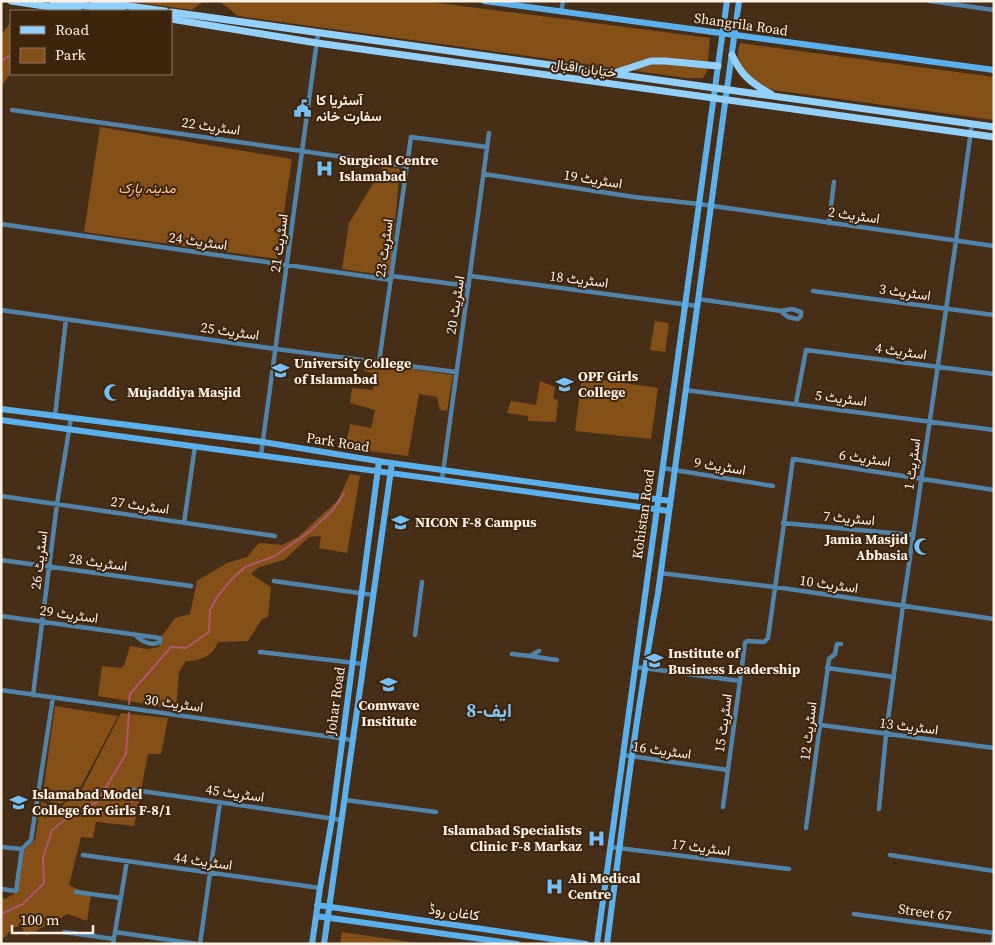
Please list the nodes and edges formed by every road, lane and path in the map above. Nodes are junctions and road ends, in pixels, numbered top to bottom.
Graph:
1 (11, 1) edge
2 (53, 1) edge
3 (94, 1) edge
4 (484, 1) edge
5 (562, 1) edge
6 (727, 1) edge
7 (739, 1) edge
8 (930, 1) edge
9 (119, 8) edge
10 (71, 10) edge
11 (150, 10) edge
12 (994, 10) edge
13 (172, 12) edge
14 (561, 12) junction
15 (172, 19) edge
16 (318, 33) junction
17 (723, 34) junction
18 (734, 35) junction
19 (317, 43) junction
20 (732, 55) junction
21 (718, 66) junction
22 (994, 70) edge
23 (614, 73) junction
24 (714, 89) junction
25 (726, 90) junction
26 (776, 97) junction
27 (713, 99) junction
28 (725, 100) junction
29 (12, 110) dead end
30 (972, 124) junction
31 (994, 126) edge
32 (489, 133) dead end
33 (971, 134) junction
34 (994, 137) edge
35 (486, 147) junction
36 (303, 151) junction
37 (407, 166) junction
38 (484, 174) junction
39 (834, 182) dead end
40 (699, 204) junction
41 (711, 205) junction
42 (829, 223) junction
43 (1, 224) edge
44 (956, 241) junction
45 (994, 246) edge
46 (288, 266) junction
47 (471, 276) junction
48 (392, 278) junction
49 (469, 286) junction
50 (813, 291) dead end
51 (698, 302) junction
52 (685, 304) junction
53 (946, 309) junction
54 (1, 310) edge
55 (781, 311) dead end
56 (994, 315) edge
57 (66, 319) junction
58 (276, 349) junction
59 (379, 362) junction
60 (937, 367) junction
61 (456, 372) junction
62 (994, 374) edge
63 (685, 390) junction
64 (796, 403) junction
65 (1, 409) edge
66 (55, 416) junction
67 (71, 418) junction
68 (1, 420) edge
69 (929, 420) junction
70 (69, 429) junction
71 (994, 430) edge
72 (263, 442) junction
73 (195, 446) junction
74 (261, 455) junction
75 (379, 461) junction
76 (392, 463) junction
77 (662, 468) junction
78 (443, 470) junction
79 (674, 470) junction
80 (379, 471) junction
81 (390, 473) junction
82 (922, 478) junction
83 (442, 480) junction
84 (773, 486) dead end
85 (994, 490) edge
86 (1, 496) edge
87 (658, 500) junction
88 (670, 501) junction
89 (57, 504) junction
90 (657, 509) junction
91 (669, 511) junction
92 (184, 523) junction
93 (784, 523) junction
94 (913, 535) junction
95 (275, 536) dead end
96 (1, 560) edge
97 (50, 566) junction
98 (648, 571) junction
99 (660, 573) junction
100 (274, 581) dead end
101 (422, 582) dead end
102 (191, 586) dead end
103 (775, 587) junction
104 (646, 591) junction
105 (362, 593) junction
106 (658, 593) junction
107 (373, 595) junction
108 (903, 605) junction
109 (1, 616) edge
110 (994, 619) edge
111 (43, 622) junction
112 (134, 634) junction
113 (415, 634) dead end
114 (841, 644) dead end
115 (539, 651) dead end
116 (260, 652) dead end
117 (512, 654) dead end
118 (530, 656) junction
119 (557, 660) dead end
120 (353, 662) junction
121 (364, 664) junction
122 (636, 667) junction
123 (644, 668) junction
124 (827, 668) junction
125 (894, 677) junction
126 (740, 681) junction
127 (1, 690) edge
128 (32, 694) junction
129 (53, 697) junction
130 (821, 725) junction
131 (886, 735) junction
132 (343, 739) junction
133 (353, 740) junction
134 (994, 748) edge
135 (623, 755) junction
136 (632, 757) junction
137 (728, 770) junction
138 (134, 790) dead end
139 (345, 800) junction
140 (220, 802) junction
141 (723, 807) dead end
142 (879, 809) dead end
143 (436, 812) dead end
144 (332, 819) junction
145 (342, 820) junction
146 (806, 828) dead end
147 (1, 847) edge
148 (610, 847) junction
149 (619, 848) junction
150 (22, 849) junction
151 (83, 855) dead end
152 (890, 855) dead end
153 (127, 862) junction
154 (789, 869) dead end
155 (994, 871) edge
156 (210, 873) junction
157 (320, 888) junction
158 (1, 889) edge
159 (76, 892) dead end
160 (121, 898) junction
161 (317, 906) junction
162 (330, 908) junction
163 (370, 913) junction
164 (854, 914) dead end
165 (316, 916) junction
166 (328, 918) junction
167 (369, 923) junction
168 (492, 930) junction
169 (64, 932) dead end
170 (115, 932) junction
171 (994, 934) edge
172 (491, 940) junction
173 (114, 941) edge
174 (196, 944) edge
175 (200, 944) edge
176 (312, 944) edge
177 (324, 944) edge
178 (517, 944) edge
179 (586, 944) edge
180 (597, 944) edge
181 (607, 944) edge
182 (993, 944) edge

1 - 10 main road
2 - 9 main road
3 - 9 main road
4 - 14 street, Shangrila Road
5 - 14 street
6 - 17 street, Kohistan Road
7 - 18 street, Kohistan Road
8 - 12 street
9 - 11 main road
13 - 16 main road, خیابان اقبال
14 - 17 street, Shangrila Road
15 - 19 main road, خیابان اقبال
16 - 19 street, اسٹریٹ 21
16 - 23 main road, خیابان اقبال
17 - 18 street, Shangrila Road
17 - 21 street, Kohistan Road
18 - 20 street, Kohistan Road
18 - 22 street, Shangrila Road
19 - 27 main road, خیابان اقبال
19 - 36 street, اسٹریٹ 21
20 - 25 street, Kohistan Road
20 - 26 main road
21 - 23 main road
21 - 24 street, Kohistan Road
23 - 24 main road, خیابان اقبال
24 - 25 main road, خیابان اقبال
24 - 27 street, Kohistan Road
25 - 26 main road, خیابان اقبال
25 - 28 street, Kohistan Road
26 - 30 main road, خیابان اقبال
27 - 28 main road, خیابان اقبال
27 - 40 street, Kohistan Road
28 - 33 main road, خیابان اقبال
28 - 41 street, Kohistan Road
29 - 36 street, اسٹریٹ 22
30 - 31 main road, خیابان اقبال
30 - 33 street, اسٹریٹ 1
32 - 35 street, اسٹریٹ 20
33 - 34 main road, خیابان اقبال
33 - 44 street, اسٹریٹ 1
35 - 37 street, اسٹریٹ 23
35 - 38 street, اسٹریٹ 20
36 - 37 street, اسٹریٹ 22
36 - 46 street, اسٹریٹ 21
37 - 48 street, اسٹریٹ 23
38 - 40 street, اسٹریٹ 19
38 - 47 street, اسٹریٹ 20
39 - 42 street
40 - 41 street, اسٹریٹ 19
40 - 52 street, Kohistan Road
41 - 42 street, اسٹریٹ 2
41 - 51 street, Kohistan Road
42 - 44 street, اسٹریٹ 2
43 - 46 street, اسٹریٹ 24
44 - 45 street, اسٹریٹ 2
44 - 53 street, اسٹریٹ 1
46 - 48 street, اسٹریٹ 24
46 - 58 street, اسٹریٹ 21
47 - 49 street, اسٹریٹ 20
47 - 52 street, اسٹریٹ 18
48 - 49 street, اسٹریٹ 24
48 - 59 street, اسٹریٹ 23
49 - 61 street, اسٹریٹ 20
50 - 53 street, اسٹریٹ 3
51 - 52 street, اسٹریٹ 18
51 - 55 street, اسٹریٹ 18
51 - 63 street, Kohistan Road
52 - 77 street, Kohistan Road
53 - 56 street, اسٹریٹ 3
53 - 60 street, اسٹریٹ 1
54 - 57 street, اسٹریٹ 25
57 - 58 street, اسٹریٹ 25
57 - 66 street
58 - 59 street, اسٹریٹ 25
58 - 72 street, اسٹریٹ 21
59 - 61 street, اسٹریٹ 25
60 - 62 street, اسٹریٹ 4
60 - 64 street, اسٹریٹ 4
60 - 69 street, اسٹریٹ 1
61 - 78 street, اسٹریٹ 20
63 - 64 street, اسٹریٹ 5
63 - 79 street, Kohistan Road
64 - 69 street, اسٹریٹ 5
65 - 66 street, Park Road
66 - 67 street, Park Road
67 - 70 street, اسٹریٹ 26
67 - 72 street, Park Road
68 - 70 street, Park Road
69 - 71 street, اسٹریٹ 5
69 - 82 street, اسٹریٹ 1
70 - 73 street, Park Road
70 - 89 street, اسٹریٹ 26
72 - 74 street, اسٹریٹ 21
72 - 75 street, Park Road
73 - 74 street, Park Road
73 - 92 street
74 - 80 street, Park Road
75 - 76 street, Park Road
75 - 80 street, Johar Road
76 - 78 street, Park Road
76 - 81 street, Johar Road
77 - 79 street, اسٹریٹ 9
77 - 87 street, Kohistan Road
78 - 83 street, اسٹریٹ 20
78 - 87 street, Park Road
79 - 84 street, اسٹریٹ 9
79 - 88 street, Kohistan Road
80 - 81 street, Park Road
80 - 105 street, Johar Road
81 - 83 street, Park Road
81 - 107 street, Johar Road
82 - 85 street, اسٹریٹ 6
82 - 93 street, اسٹریٹ 6
82 - 94 street, اسٹریٹ 1
83 - 90 street, Park Road
86 - 89 street, اسٹریٹ 27
87 - 88 street, Park Road
87 - 90 street, Kohistan Road
88 - 91 street, Kohistan Road
89 - 92 street, اسٹریٹ 27
89 - 97 street, اسٹریٹ 26
90 - 91 street, Park Road
90 - 98 street, Kohistan Road
91 - 99 street, Kohistan Road
92 - 95 street, اسٹریٹ 27
93 - 94 street, اسٹریٹ 7
93 - 103 street
94 - 108 street, اسٹریٹ 1
96 - 97 street, اسٹریٹ 28
97 - 102 street, اسٹریٹ 28
97 - 111 street, اسٹریٹ 26
98 - 99 street
98 - 104 street, Kohistan Road
99 - 103 street, اسٹریٹ 10
99 - 106 street, Kohistan Road
100 - 105 street
101 - 113 street
103 - 108 street, اسٹریٹ 10
103 - 126 street, اسٹریٹ 15
104 - 106 street
104 - 122 street, Kohistan Road
105 - 107 street
105 - 120 street, Johar Road
106 - 123 street, Kohistan Road
107 - 121 street, Johar Road
108 - 110 street, اسٹریٹ 10
108 - 125 street, اسٹریٹ 1
109 - 111 street, اسٹریٹ 29
111 - 112 street, اسٹریٹ 29
111 - 128 street, اسٹریٹ 26
112 - 112 street, اسٹریٹ 29
114 - 124 street, اسٹریٹ 12
115 - 118 street
116 - 120 street
117 - 118 street
118 - 119 street
120 - 121 street
120 - 132 street, Johar Road
121 - 133 street, Johar Road
122 - 123 street
122 - 135 street, Kohistan Road
123 - 126 street
123 - 136 street, Kohistan Road
124 - 125 street
124 - 130 street, اسٹریٹ 12
125 - 131 street, اسٹریٹ 1
126 - 137 street, اسٹریٹ 15
127 - 128 street, اسٹریٹ 30
128 - 129 street, اسٹریٹ 30
129 - 132 street, اسٹریٹ 30
129 - 150 street
130 - 131 street, اسٹریٹ 13
130 - 146 street, اسٹریٹ 12
131 - 134 street, اسٹریٹ 13
131 - 142 street, اسٹریٹ 1
132 - 133 street, اسٹریٹ 30
132 - 144 street, Johar Road
133 - 139 street, Johar Road
135 - 136 street, اسٹریٹ 16
135 - 148 street, Kohistan Road
136 - 137 street, اسٹریٹ 16
136 - 149 street, Kohistan Road
137 - 141 street, اسٹریٹ 15
138 - 140 street, اسٹریٹ 45
139 - 143 street
139 - 145 street, Johar Road
140 - 144 street, اسٹریٹ 45
140 - 156 street
144 - 145 street, اسٹریٹ 45
144 - 157 street, Johar Road
145 - 162 street, Johar Road
147 - 150 street
148 - 149 street, اسٹریٹ 17
148 - 180 street, Kohistan Road
149 - 154 street, اسٹریٹ 17
149 - 181 street, Kohistan Road
150 - 158 street
151 - 153 street, اسٹریٹ 44
152 - 155 street
153 - 156 street, اسٹریٹ 44
153 - 160 street
156 - 157 street, اسٹریٹ 44
156 - 175 street
157 - 161 street, Johar Road
159 - 160 street
160 - 170 street
161 - 162 street, کاغان روڈ
161 - 165 street, Johar Road
162 - 163 street, کاغان روڈ
162 - 166 street, Johar Road
163 - 167 street
163 - 168 street, کاغان روڈ
164 - 171 street, Street 67
165 - 166 street, کاغان روڈ
165 - 176 street, Johar Road
166 - 167 street, کاغان روڈ
166 - 177 street, Johar Road
167 - 172 street, کاغان روڈ
168 - 172 street
168 - 179 street, کاغان روڈ
169 - 173 street
170 - 173 street
170 - 174 street
171 - 182 street
172 - 178 street, کاغان روڈ

